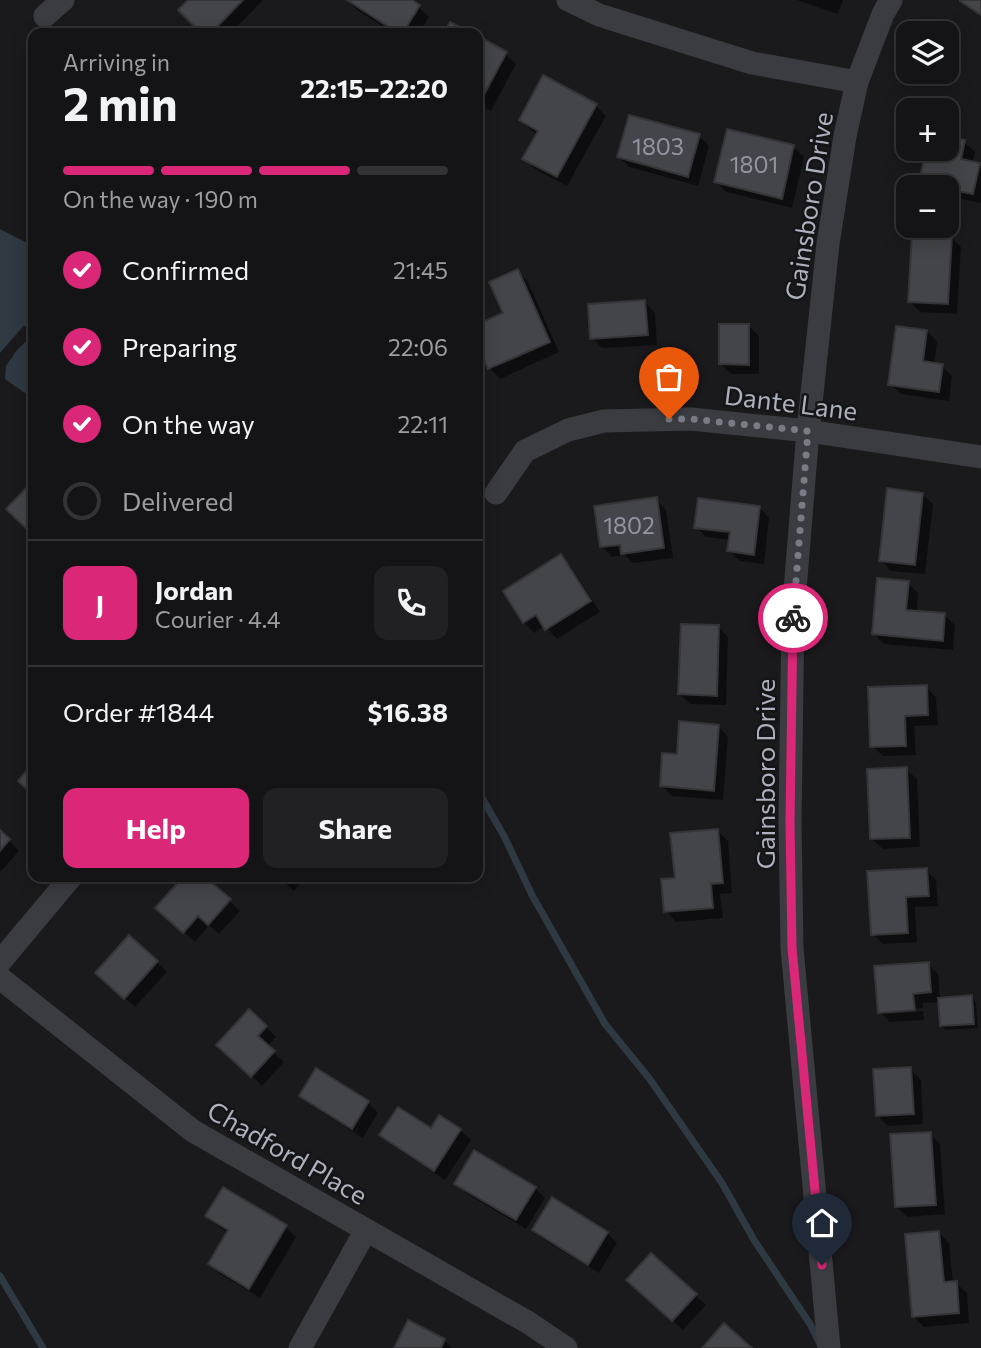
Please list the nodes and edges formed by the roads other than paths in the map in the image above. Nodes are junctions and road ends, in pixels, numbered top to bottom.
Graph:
1 (63, 0) edge
2 (568, 0) edge
3 (891, 0) edge
4 (45, 16) dead end
5 (857, 82) junction
6 (808, 431) junction
7 (981, 457) edge
8 (496, 493) dead end
9 (67, 882) edge
10 (0, 962) edge
11 (0, 978) edge
12 (366, 1230) junction
13 (300, 1348) edge
14 (566, 1348) edge
15 (830, 1348) edge

1 - 4 street
2 - 5 street
3 - 5 street, Gainsboro Drive
5 - 6 street, Gainsboro Drive
6 - 7 street, Dante Lane
6 - 8 street, Dante Lane
6 - 15 street, Gainsboro Drive
9 - 10 street
11 - 12 street, Chadford Place
12 - 13 street
12 - 14 street, Chadford Place

